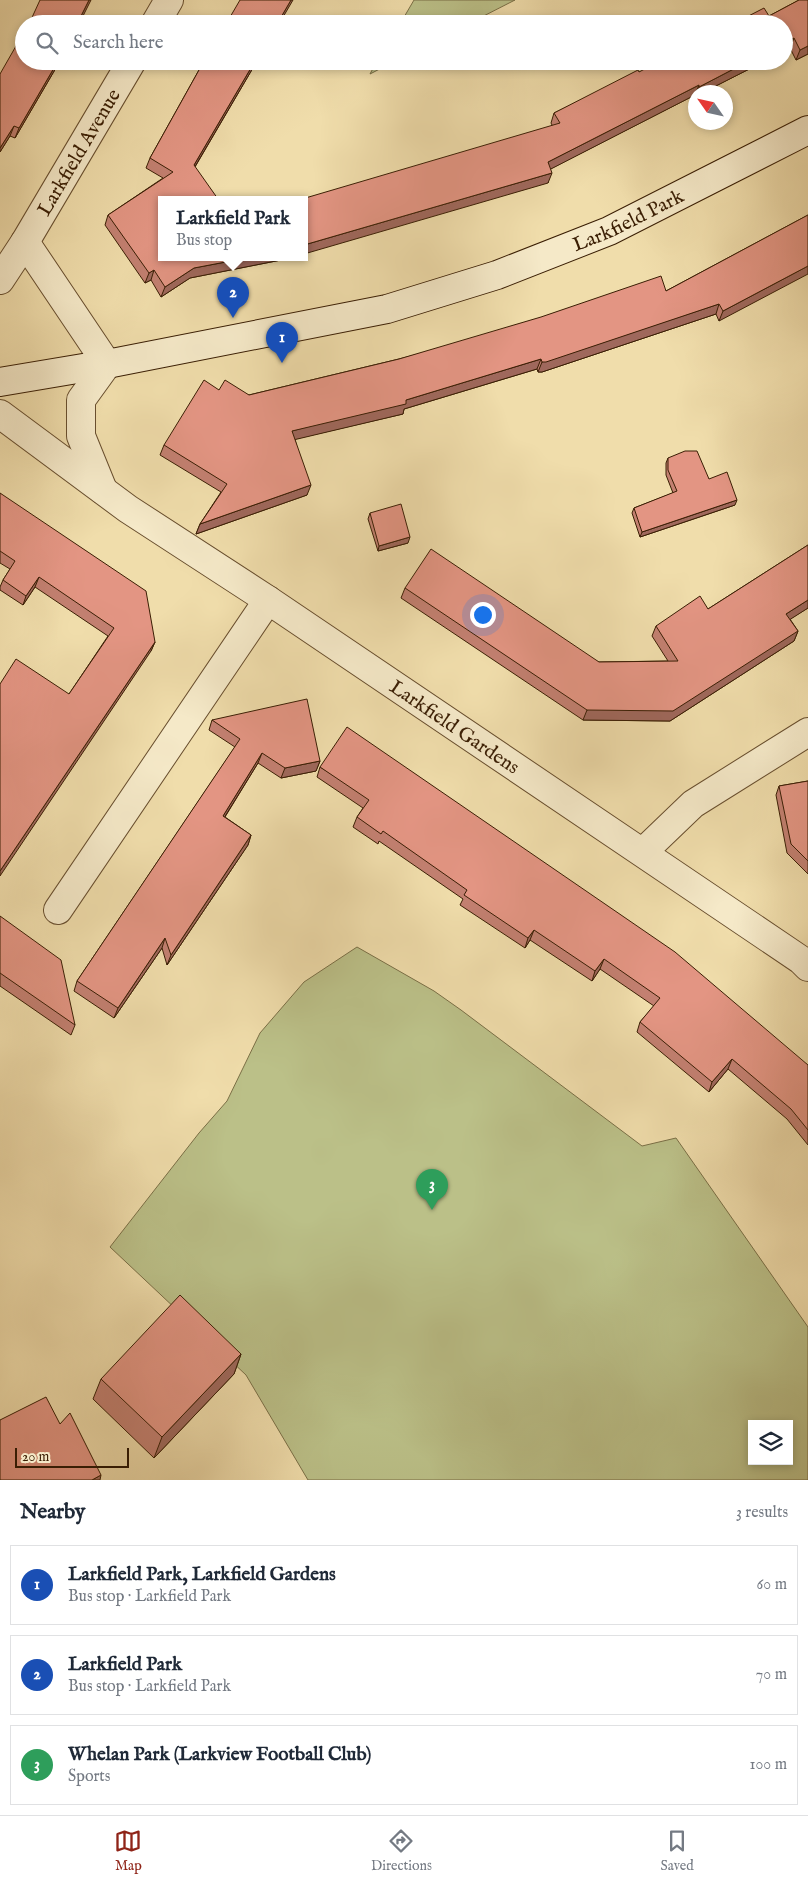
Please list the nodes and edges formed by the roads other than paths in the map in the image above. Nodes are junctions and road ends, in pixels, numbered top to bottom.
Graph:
1 (169, 0) edge
2 (160, 15) edge
3 (127, 70) edge
4 (808, 130) edge
5 (25, 242) junction
6 (0, 280) edge
7 (107, 364) junction
8 (0, 382) edge
9 (0, 414) edge
10 (103, 490) junction
11 (268, 600) junction
12 (808, 732) edge
13 (643, 852) junction
14 (58, 910) dead end
15 (808, 967) edge

1 - 2 street
3 - 5 street, Larkfield Avenue
4 - 7 street, Larkfield Park
5 - 6 street, Larkfield Avenue
5 - 7 street
7 - 8 street, Larkfield Park
7 - 10 street
9 - 10 street, Larkfield Gardens
10 - 11 street, Larkfield Gardens
11 - 13 street, Larkfield Gardens
11 - 14 street
12 - 13 street
13 - 15 street, Larkfield Gardens

